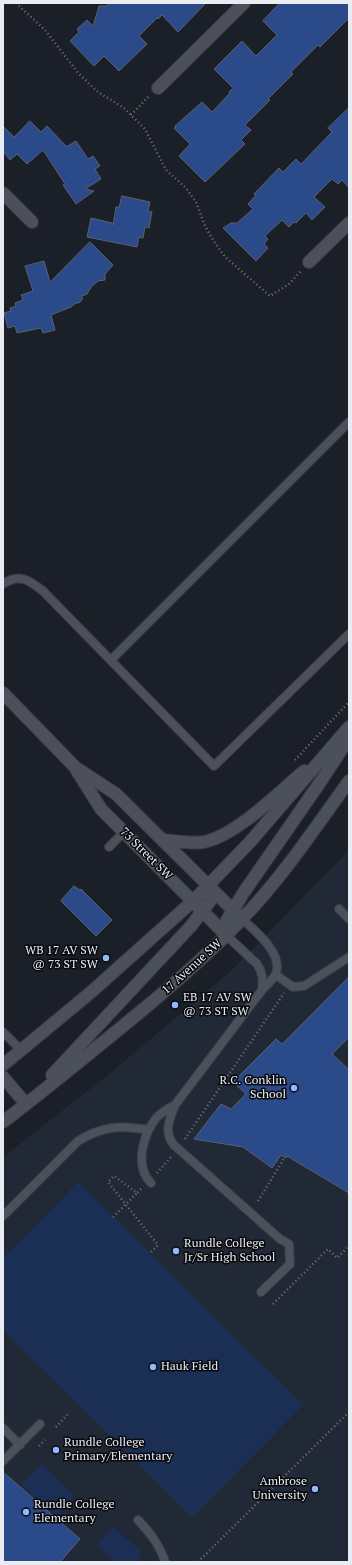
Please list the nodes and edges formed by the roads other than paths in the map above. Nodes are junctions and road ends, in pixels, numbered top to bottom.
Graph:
1 (244, 3) edge
2 (158, 88) road end
3 (3, 193) edge
4 (32, 222) dead end
5 (349, 223) edge
6 (310, 262) road end
7 (349, 422) edge
8 (3, 584) edge
9 (349, 634) edge
10 (111, 660) junction
11 (3, 693) edge
12 (349, 728) edge
13 (349, 738) edge
14 (331, 748) junction
15 (74, 766) junction
16 (349, 781) edge
17 (124, 832) junction
18 (163, 840) junction
19 (109, 847) dead end
20 (208, 886) junction
21 (193, 901) junction
22 (339, 909) dead end
23 (233, 910) junction
24 (202, 911) junction
25 (242, 919) junction
26 (349, 919) edge
27 (227, 936) junction
28 (349, 957) edge
29 (276, 975) junction
30 (262, 990) junction
31 (3, 1032) edge
32 (21, 1050) junction
33 (3, 1065) edge
34 (3, 1077) edge
35 (26, 1104) junction
36 (175, 1104) junction
37 (3, 1122) edge
38 (148, 1130) junction
39 (151, 1183) dead end
40 (3, 1216) edge
41 (261, 1292) dead end
42 (40, 1424) dead end
43 (3, 1428) edge
44 (20, 1445) junction
45 (3, 1461) edge
46 (138, 1520) dead end
47 (165, 1562) edge

1 - 2 main road
3 - 4 main road
5 - 6 main road
7 - 10 lane
8 - 10 lane
9 - 10 lane
11 - 15 main road, 73 Street SW
12 - 14 main road
13 - 23 main road
14 - 18 main road
14 - 20 main road
15 - 17 main road, 73 Street SW
15 - 18 main road, 73 Street SW
16 - 25 main road, 17 Avenue SW
17 - 19 lane
17 - 21 main road, 73 Street SW
18 - 20 main road, 73 Street SW
20 - 21 main road
20 - 23 main road, 73 Street SW
20 - 24 main road
21 - 24 main road, 73 Street SW
21 - 32 main road
22 - 26 lane
23 - 25 main road, 73 Street SW
23 - 27 main road
24 - 27 main road, 73 Street SW
24 - 35 main road
25 - 27 main road, 17 Avenue SW
25 - 29 lane
27 - 30 lane
27 - 35 main road, 17 Avenue SW
28 - 29 lane
29 - 30 lane
30 - 36 lane
31 - 32 lane
32 - 33 main road
34 - 35 main road
35 - 37 main road, 17 Avenue SW
36 - 38 lane
36 - 41 lane
38 - 39 lane
38 - 40 lane
42 - 44 lane
43 - 44 lane
44 - 45 lane
46 - 47 lane

